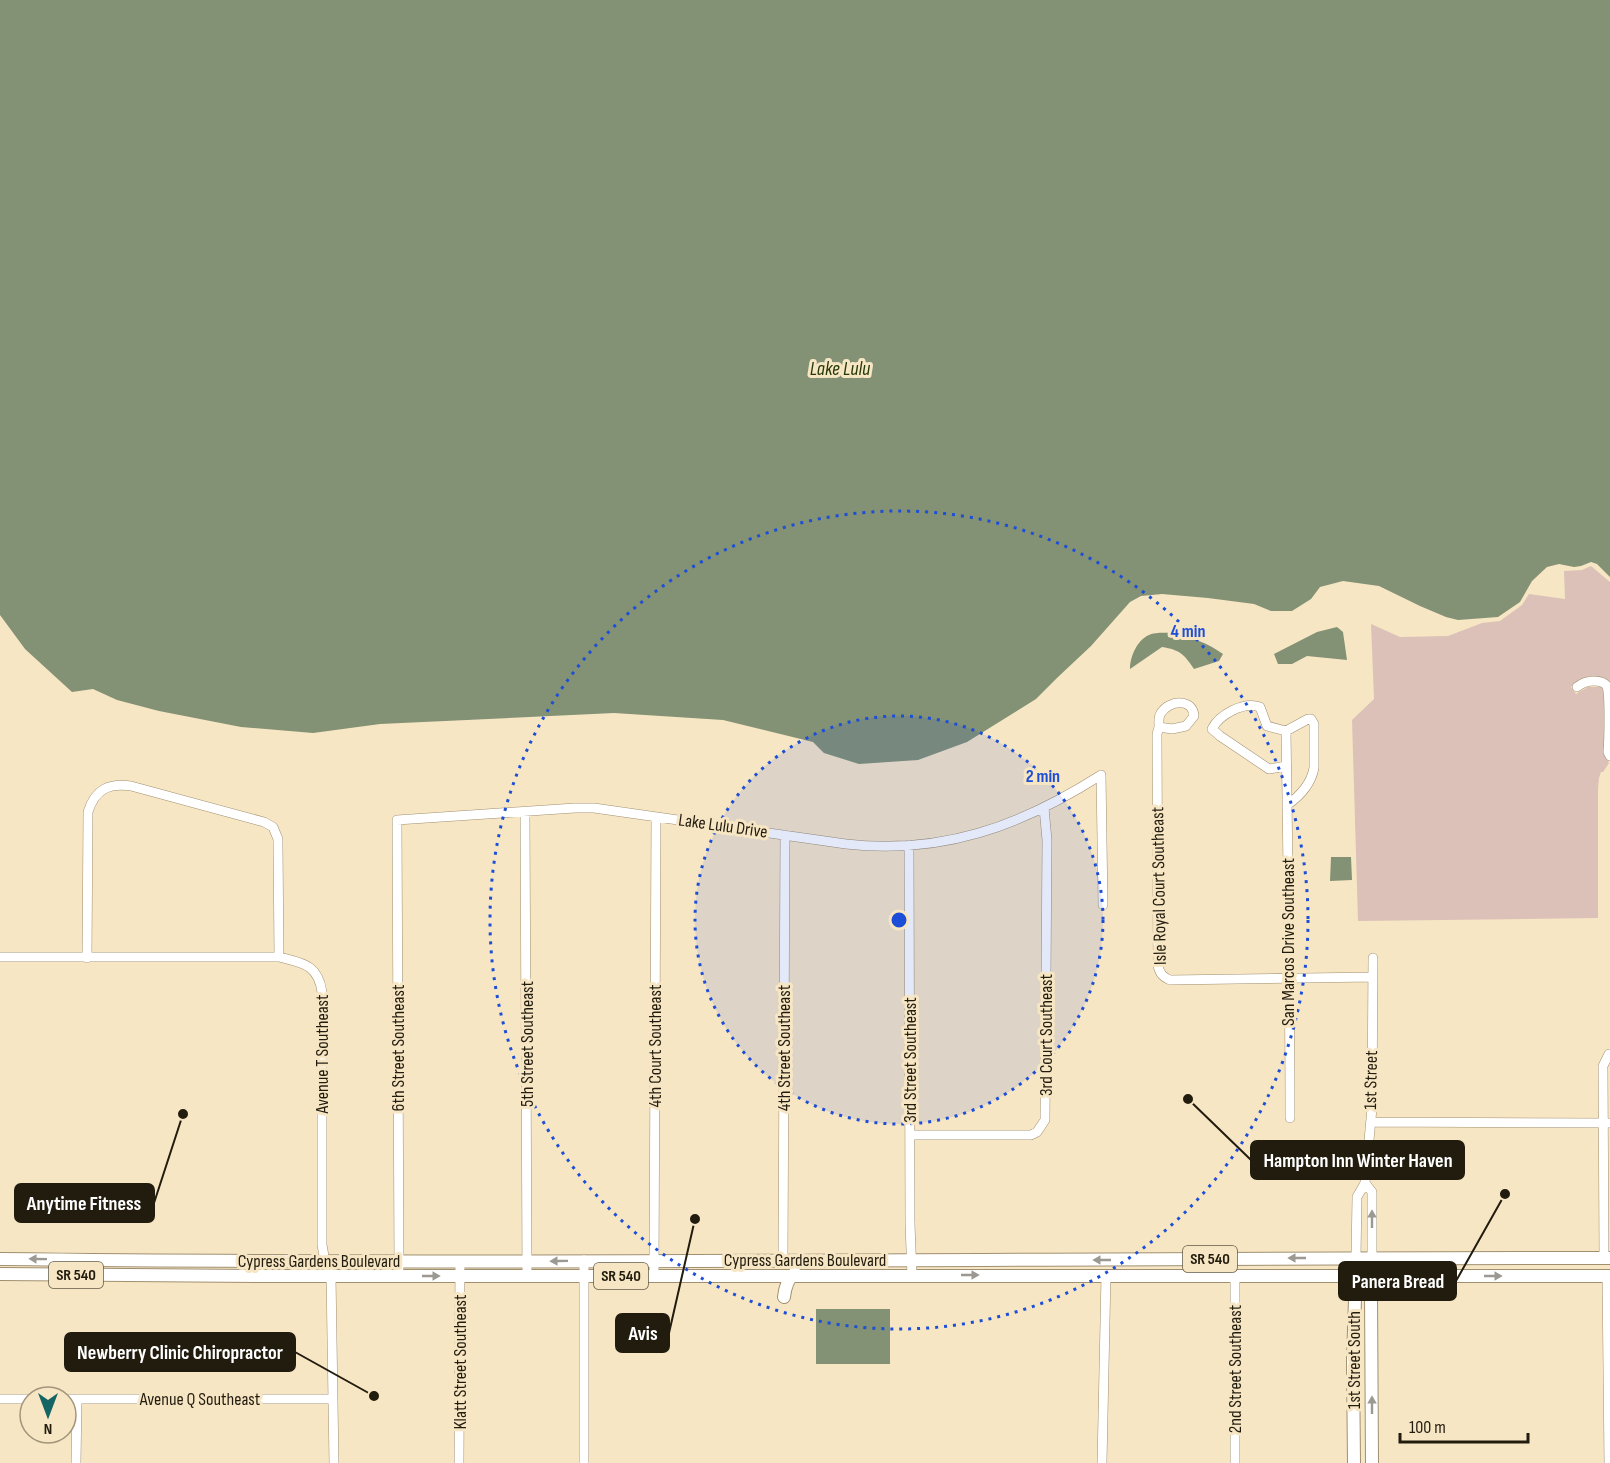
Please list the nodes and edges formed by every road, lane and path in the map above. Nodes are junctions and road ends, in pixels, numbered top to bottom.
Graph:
1 (1577, 687) dead end
2 (1159, 727) dead end
3 (1286, 731) junction
4 (1610, 756) edge
5 (1286, 766) junction
6 (1287, 805) junction
7 (1044, 808) junction
8 (525, 812) junction
9 (656, 817) junction
10 (396, 820) joint
11 (785, 835) junction
12 (909, 845) junction
13 (1103, 905) dead end
14 (0, 957) edge
15 (279, 957) junction
16 (87, 958) junction
17 (1373, 958) dead end
18 (1373, 974) junction
19 (1289, 978) junction
20 (1610, 1055) edge
21 (1290, 1118) dead end
22 (1371, 1122) junction
23 (1607, 1122) edge
24 (910, 1135) junction
25 (1365, 1183) junction
26 (1356, 1257) junction
27 (1372, 1258) junction
28 (1607, 1258) edge
29 (0, 1259) edge
30 (1175, 1259) junction
31 (1230, 1259) junction
32 (136, 1260) junction
33 (584, 1260) junction
34 (783, 1260) junction
35 (845, 1260) junction
36 (912, 1260) junction
37 (399, 1261) junction
38 (460, 1261) junction
39 (527, 1261) junction
40 (654, 1261) junction
41 (245, 1262) junction
42 (327, 1262) junction
43 (0, 1274) edge
44 (90, 1275) junction
45 (153, 1275) junction
46 (791, 1275) junction
47 (912, 1275) junction
48 (1106, 1275) junction
49 (1172, 1275) junction
50 (1235, 1275) junction
51 (331, 1276) junction
52 (399, 1276) junction
53 (460, 1276) junction
54 (527, 1276) junction
55 (584, 1276) junction
56 (654, 1276) junction
57 (731, 1276) junction
58 (1356, 1276) junction
59 (1372, 1276) junction
60 (1609, 1276) edge
61 (784, 1297) dead end
62 (0, 1399) edge
63 (18, 1399) edge
64 (78, 1399) edge
65 (333, 1399) junction
66 (76, 1445) edge
67 (76, 1463) edge
68 (334, 1463) edge
69 (459, 1463) edge
70 (584, 1463) edge
71 (1101, 1463) edge
72 (1235, 1463) edge
73 (1354, 1463) edge
74 (1372, 1463) edge
75 (1609, 1463) edge

1 - 4 street
2 - 19 street, Isle Royal Court Southeast
3 - 5 street, San Marcos Drive Southeast
3 - 5 street
3 - 6 street
5 - 6 street, San Marcos Drive Southeast
6 - 19 street, San Marcos Drive Southeast
7 - 12 street, Lake Lulu Drive
7 - 13 street
7 - 24 street, 3rd Court Southeast
8 - 9 street, Lake Lulu Drive
8 - 10 street, Lake Lulu Drive
8 - 39 street, 5th Street Southeast
9 - 11 street, Lake Lulu Drive
9 - 40 street, 4th Court Southeast
10 - 37 street, 6th Street Southeast
11 - 12 street, Lake Lulu Drive
11 - 34 street, 4th Street Southeast
12 - 24 street, 3rd Street Southeast
14 - 16 street, Avenue T Southeast
15 - 16 street, Avenue T Southeast
15 - 16 street
15 - 42 street, Avenue T Southeast
17 - 18 street
18 - 19 street, Isle Royal Court Southeast
18 - 22 street, 1st Street
19 - 21 street, San Marcos Drive Southeast
20 - 23 street
22 - 23 street
22 - 25 street, 1st Street
23 - 28 street
24 - 36 street, 3rd Street Southeast
25 - 26 street, 1st Street
27 -> 25 street, 1st Street
26 - 27 main road, Cypress Gardens Boulevard / SR 540
26 -> 31 main road, Cypress Gardens Boulevard / SR 540
26 - 58 main road, 1st Street South
27 - 28 main road, Cypress Gardens Boulevard / SR 540
27 - 59 main road, 1st Street South
32 -> 29 main road, Cypress Gardens Boulevard / SR 540
30 - 31 main road, Cypress Gardens Boulevard / SR 540
30 -> 36 main road, Cypress Gardens Boulevard / SR 540
30 - 48 main road
31 - 49 main road
32 - 41 main road, Cypress Gardens Boulevard / SR 540
32 - 44 main road
33 -> 39 main road, Cypress Gardens Boulevard / SR 540
33 - 40 main road, Cypress Gardens Boulevard / SR 540
33 - 55 street
34 - 35 main road, Cypress Gardens Boulevard / SR 540
34 - 40 main road, Cypress Gardens Boulevard / SR 540
34 - 57 main road
35 - 36 main road, Cypress Gardens Boulevard / SR 540
35 - 46 main road
36 - 47 street, 3rd Street Southeast
37 - 38 main road, Cypress Gardens Boulevard / SR 540
37 - 42 main road, Cypress Gardens Boulevard / SR 540
37 - 52 street, 6th Street Southeast
38 - 39 main road, Cypress Gardens Boulevard / SR 540
38 - 53 street, Klatt Street Southeast
39 - 54 street, 5th Street Southeast
40 - 56 street, 4th Court Southeast
41 - 42 main road, Cypress Gardens Boulevard / SR 540
41 - 45 main road
42 - 51 street, Avenue T Southeast
43 - 44 main road, Cypress Gardens Boulevard / SR 540
44 - 45 main road, Cypress Gardens Boulevard / SR 540
45 - 51 main road, Cypress Gardens Boulevard / SR 540
46 - 47 main road, Cypress Gardens Boulevard / SR 540
46 - 57 main road, Cypress Gardens Boulevard / SR 540
46 - 61 main road
47 -> 48 main road, Cypress Gardens Boulevard / SR 540
48 - 49 main road, Cypress Gardens Boulevard / SR 540
48 - 71 street
49 - 50 main road, Cypress Gardens Boulevard / SR 540
50 - 58 main road, Cypress Gardens Boulevard / SR 540
50 - 72 street, 2nd Street Southeast
51 - 52 main road, Cypress Gardens Boulevard / SR 540
51 - 65 street
52 -> 53 main road, Cypress Gardens Boulevard / SR 540
53 - 54 main road, Cypress Gardens Boulevard / SR 540
53 - 69 street, Klatt Street Southeast
54 - 55 main road, Cypress Gardens Boulevard / SR 540
55 - 56 main road, Cypress Gardens Boulevard / SR 540
55 - 70 street
56 - 57 main road, Cypress Gardens Boulevard / SR 540
58 - 59 main road, Cypress Gardens Boulevard / SR 540
58 - 73 main road, 1st Street South
59 -> 60 main road, Cypress Gardens Boulevard / SR 540
74 -> 59 main road, 1st Street South
60 - 75 street
62 - 63 street
64 - 65 street, Avenue Q Southeast
65 - 68 street
66 - 67 street

